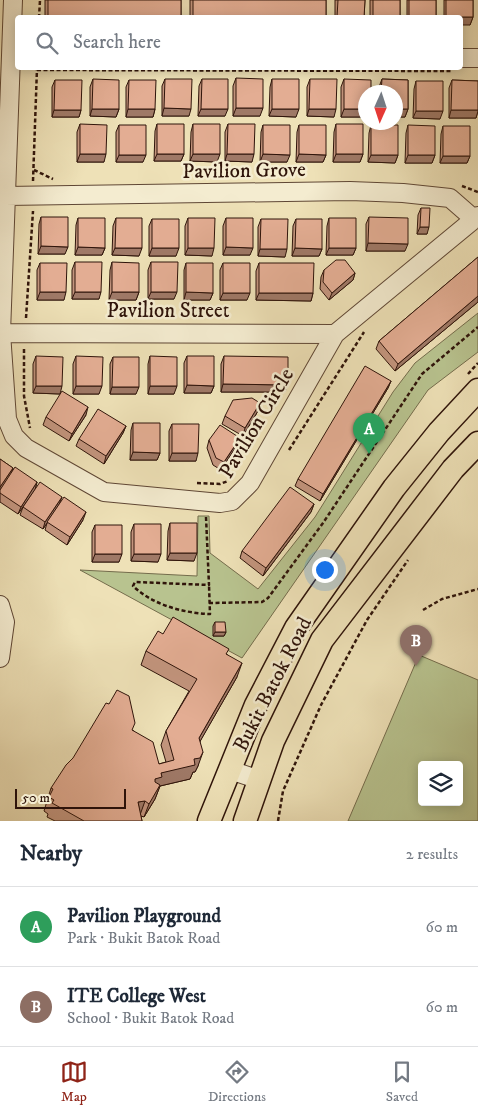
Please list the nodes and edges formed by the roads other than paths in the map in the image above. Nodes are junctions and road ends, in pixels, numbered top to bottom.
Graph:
1 (14, 0) edge
2 (15, 56) edge
3 (478, 58) edge
4 (463, 64) edge
5 (6, 196) junction
6 (476, 217) edge
7 (1, 333) edge
8 (335, 334) junction
9 (478, 390) edge
10 (478, 443) edge
11 (0, 605) edge
12 (0, 658) edge
13 (230, 770) junction
14 (260, 780) junction
15 (245, 816) edge
16 (209, 821) edge

1 - 2 street, Pavilion Circle
2 - 5 street, Pavilion Circle
3 - 4 street
5 - 6 street, Pavilion Grove
5 - 7 street, Pavilion Circle
6 - 8 street, Pavilion Circle
7 - 8 street, Pavilion Street
7 - 8 street, Pavilion Circle
9 - 13 main road, Bukit Batok Road
10 - 14 main road, Bukit Batok Road
11 - 12 street
13 - 14 street
13 - 16 main road, Bukit Batok Road
14 - 15 main road, Bukit Batok Road

